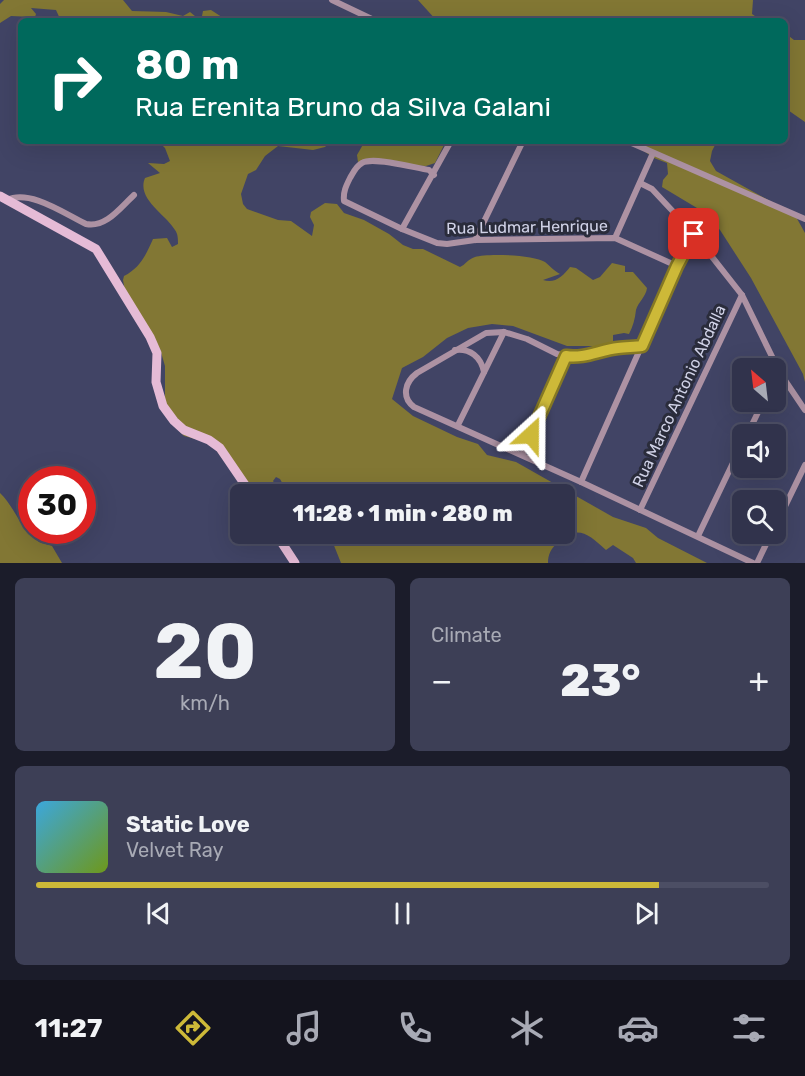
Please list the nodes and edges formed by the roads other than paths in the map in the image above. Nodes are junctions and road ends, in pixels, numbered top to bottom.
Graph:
1 (332, 0) edge
2 (370, 18) edge
3 (450, 144) edge
4 (523, 144) edge
5 (634, 144) edge
6 (653, 153) junction
7 (434, 175) junction
8 (640, 183) junction
9 (134, 195) dead end
10 (3, 198) edge
11 (805, 219) edge
12 (402, 229) junction
13 (694, 234) junction
14 (615, 238) junction
15 (475, 240) junction
16 (677, 266) junction
17 (742, 295) junction
18 (504, 332) junction
19 (642, 346) junction
20 (451, 352) junction
21 (566, 356) junction
22 (773, 358) edge
23 (484, 372) junction
24 (786, 382) edge
25 (805, 410) edge
26 (458, 425) junction
27 (522, 455) junction
28 (732, 465) edge
29 (805, 465) edge
30 (581, 482) junction
31 (245, 484) edge
32 (786, 504) edge
33 (640, 510) junction
34 (698, 536) junction
35 (283, 544) edge
36 (765, 544) edge
37 (295, 563) edge
38 (755, 563) edge

1 - 2 street
3 - 7 street
4 - 15 street
5 - 6 street
6 - 8 street
6 - 11 street
7 - 12 street
7 - 12 street, Rua Ludmar Henrique
8 - 13 street
8 - 14 street
9 - 10 street
10 - 31 street
12 - 15 street, Rua Ludmar Henrique
13 - 16 street
13 - 17 street
14 - 15 street, Rua Ludmar Henrique
14 - 16 street, Rua Ludmar Henrique
16 - 19 street
17 - 22 street
17 - 33 street, Rua Marco Antonio Abdalla
18 - 20 street
18 - 21 street
18 - 23 street
19 - 21 street
19 - 30 street
20 - 23 street
20 - 26 street
21 - 27 street
23 - 26 street
24 - 25 street
26 - 27 street
27 - 30 street
28 - 34 street
29 - 32 street
30 - 33 street
33 - 34 street
34 - 38 street
35 - 37 street
36 - 38 street

